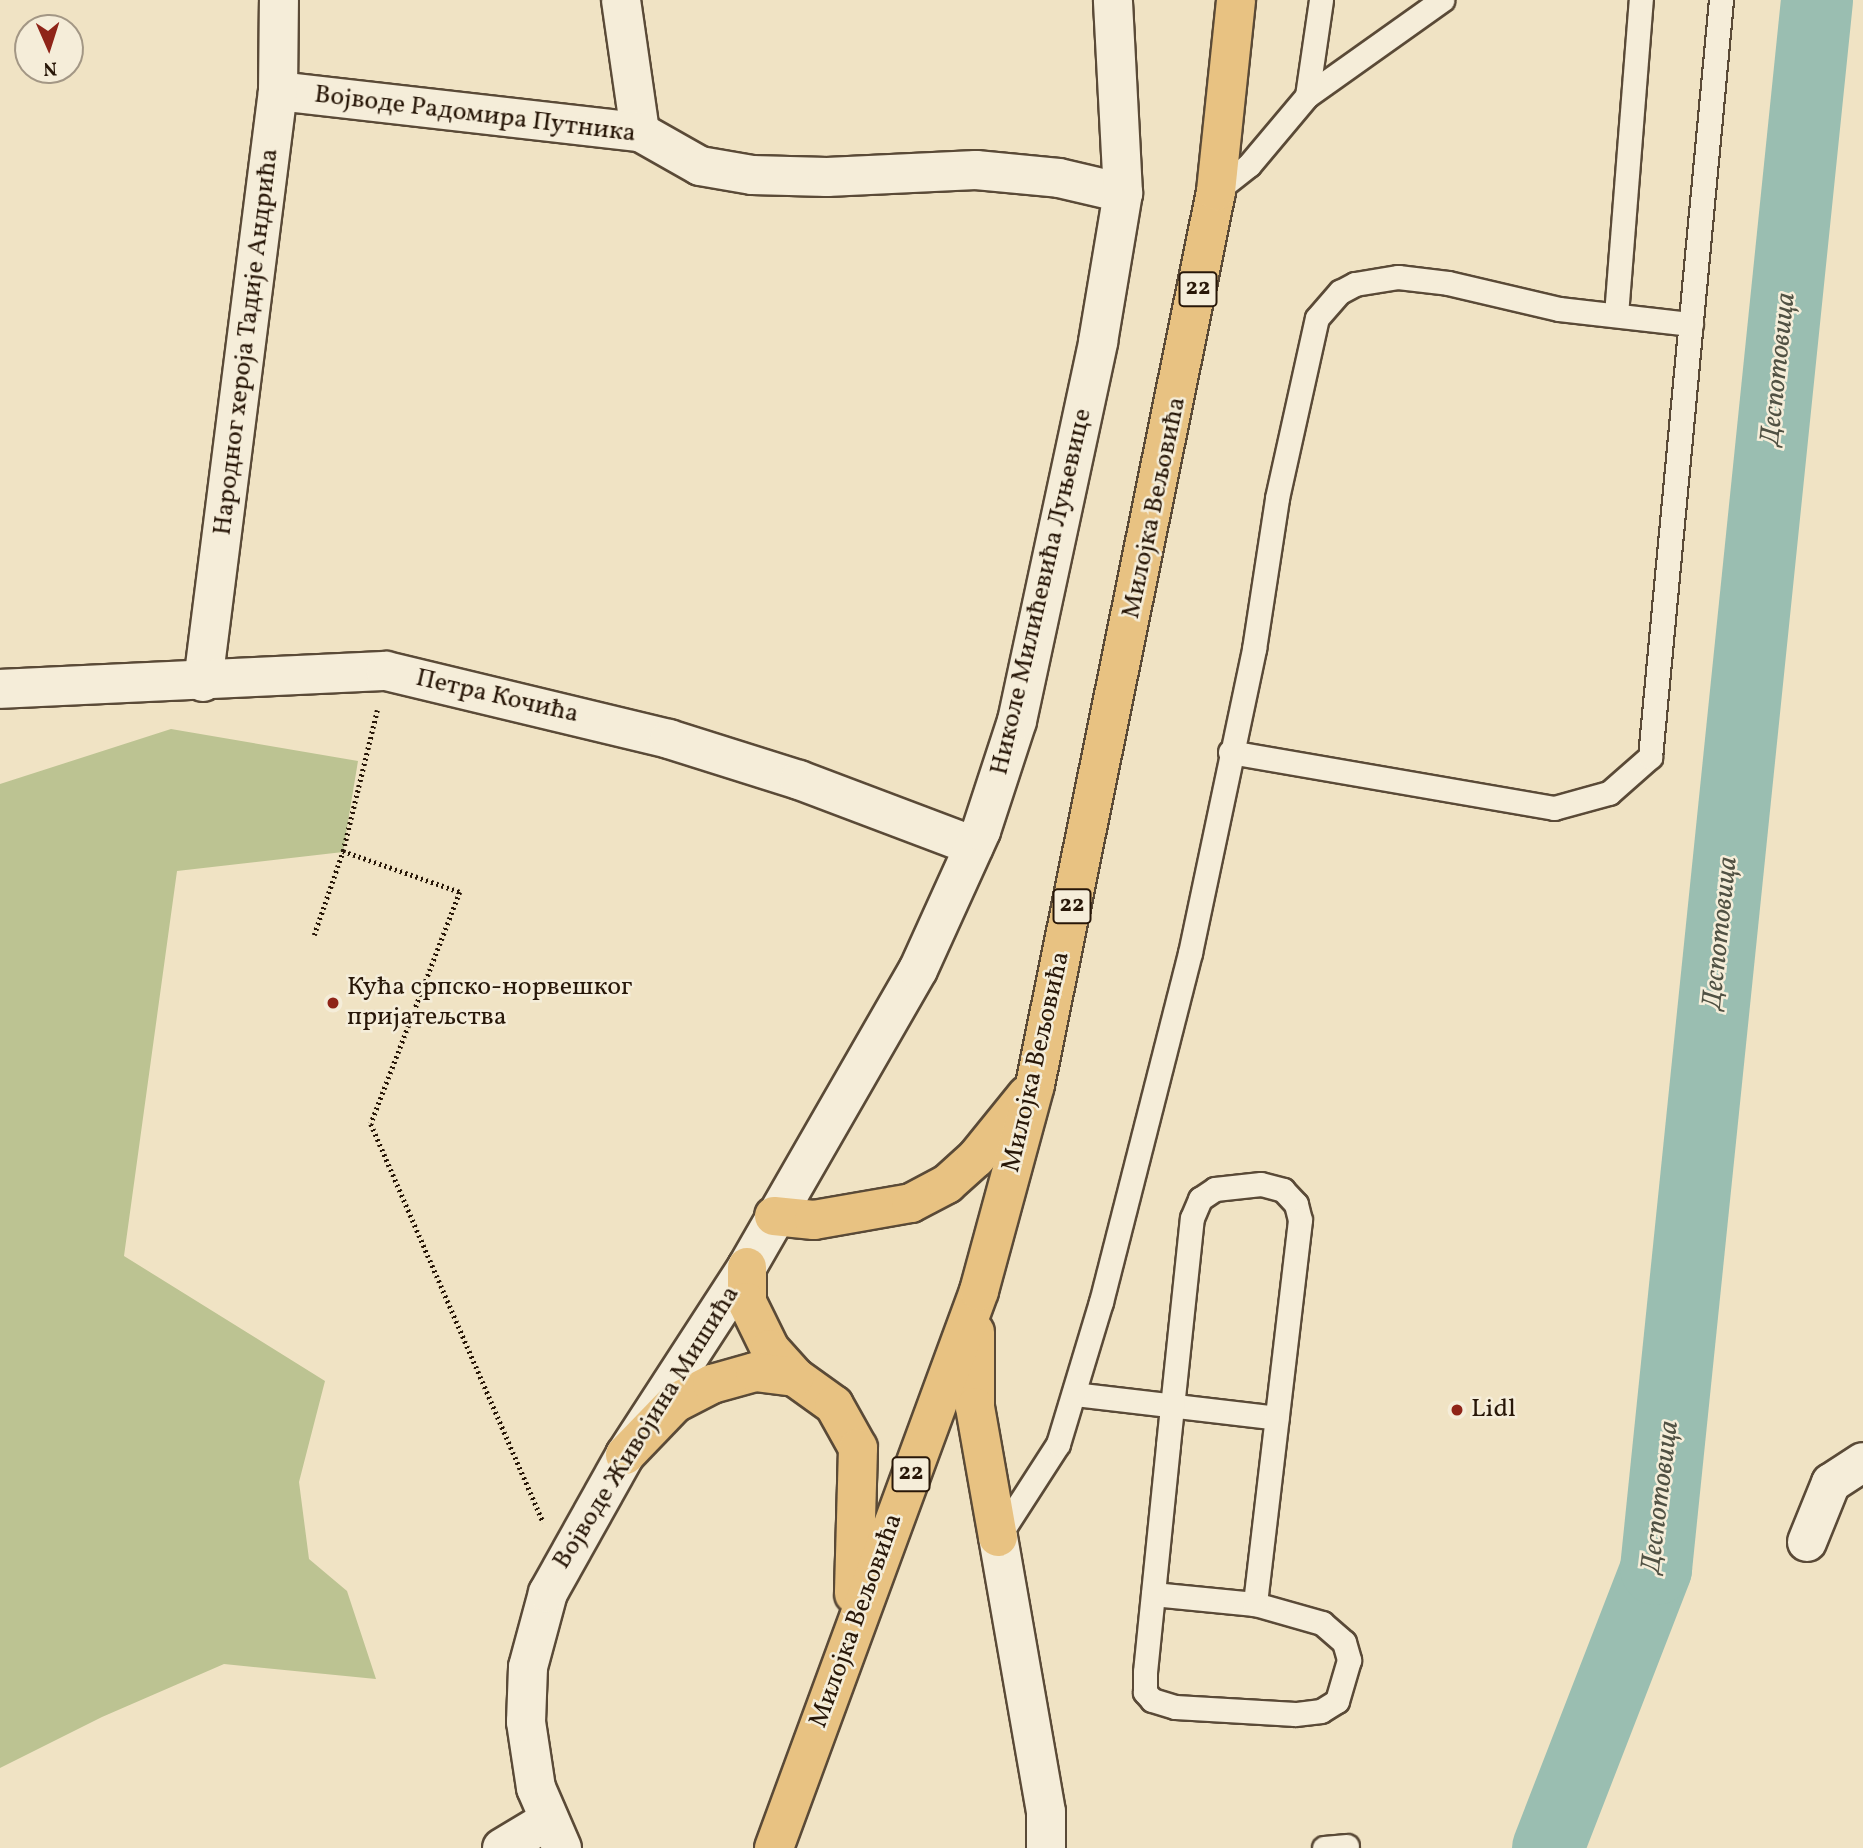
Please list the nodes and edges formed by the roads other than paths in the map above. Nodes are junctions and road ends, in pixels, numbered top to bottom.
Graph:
1 (279, 0) edge
2 (621, 0) edge
3 (1112, 0) edge
4 (1236, 0) edge
5 (1321, 0) edge
6 (1442, 0) edge
7 (1642, 0) edge
8 (1721, 0) edge
9 (278, 92) junction
10 (1307, 96) junction
11 (640, 132) junction
12 (1216, 191) junction
13 (1123, 193) junction
14 (1616, 315) junction
15 (1691, 324) junction
16 (203, 682) junction
17 (0, 689) edge
18 (1230, 752) junction
19 (974, 846) junction
20 (1035, 1086) junction
21 (774, 1216) junction
22 (747, 1267) junction
23 (979, 1291) junction
24 (795, 1377) junction
25 (1074, 1394) junction
26 (1172, 1406) junction
27 (1277, 1418) junction
28 (625, 1455) junction
29 (1863, 1462) edge
30 (998, 1537) junction
31 (1807, 1542) dead end
32 (1153, 1594) junction
33 (1255, 1604) junction
34 (846, 1657) junction
35 (554, 1835) edge
36 (502, 1848) edge
37 (774, 1848) edge
38 (1046, 1848) edge

1 - 9 street, Народног хероја Тадије Андрића
2 - 11 street
3 - 13 street, Николе Милићевића Луњевице
4 - 12 main road, Милојка Вељовића / 22
5 - 10 lane
6 - 10 lane
7 - 14 lane
8 - 15 lane
9 - 11 street, Војводе Радомира Путника
9 - 16 street, Народног хероја Тадије Андрића
10 - 12 lane
11 - 13 street, Војводе Радомира Путника
12 - 20 main road, Милојка Вељовића / 22
13 - 19 street, Николе Милићевића Луњевице
14 - 15 lane
14 - 18 lane
15 - 18 lane
16 - 17 street, Петра Кочића
16 - 19 street, Петра Кочића
18 - 25 lane
19 - 21 street, Николе Милићевића Луњевице
20 - 21 main road
20 - 23 main road, Милојка Вељовића / 22
21 - 22 street, Војводе Живојина Мишића
22 - 24 main road
22 - 28 street, Војводе Живојина Мишића
23 - 30 main road
23 - 34 main road, Милојка Вељовића / 22
24 - 28 main road
24 - 34 main road
25 - 26 lane
25 - 30 lane
26 - 27 lane
26 - 27 lane
26 - 32 lane
27 - 33 lane
28 - 35 street, Војводе Живојина Мишића
29 - 31 street
30 - 38 street
32 - 33 lane
32 - 33 lane
34 - 37 main road, Милојка Вељовића / 22
35 - 36 street

